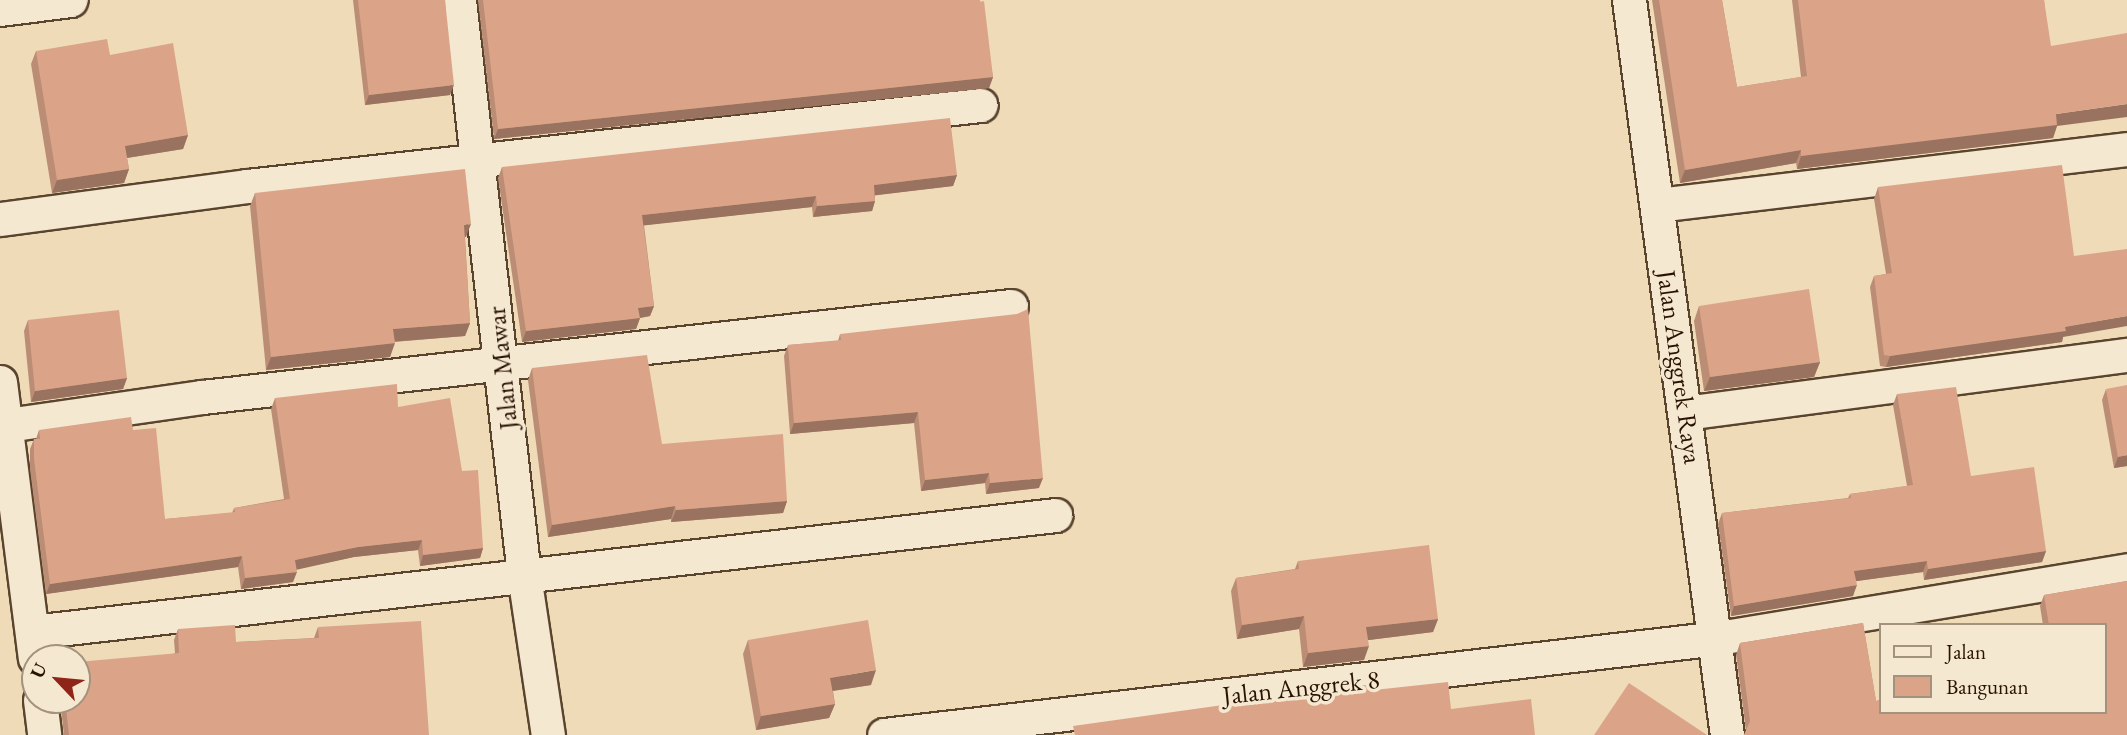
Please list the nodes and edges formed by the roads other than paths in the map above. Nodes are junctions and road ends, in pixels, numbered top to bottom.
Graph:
1 (70, 0) edge
2 (459, 0) edge
3 (1629, 0) edge
4 (0, 9) edge
5 (981, 105) dead end
6 (2127, 149) edge
7 (480, 159) junction
8 (1658, 205) junction
9 (0, 219) edge
10 (1011, 306) dead end
11 (2127, 355) edge
12 (503, 362) junction
13 (0, 382) edge
14 (1685, 413) junction
15 (4, 426) edge
16 (1055, 515) dead end
17 (2127, 570) edge
18 (524, 575) junction
19 (1718, 638) junction
20 (34, 644) edge
21 (41, 644) edge
22 (42, 714) edge
23 (44, 735) edge
24 (548, 735) edge
25 (884, 735) edge
26 (1727, 735) edge

1 - 4 street
2 - 7 street, Jalan Mawar
3 - 8 street, Jalan Anggrek Raya
5 - 7 street
6 - 8 street
7 - 9 street
7 - 12 street, Jalan Mawar
8 - 14 street, Jalan Anggrek Raya
10 - 12 street
11 - 14 street
12 - 15 street
12 - 18 street, Jalan Mawar
13 - 15 street
14 - 19 street, Jalan Anggrek Raya
15 - 20 street
16 - 18 street
17 - 19 street, Jalan Anggrek 8
18 - 21 street
18 - 24 street, Jalan Mawar
19 - 25 street, Jalan Anggrek 8
19 - 26 street, Jalan Anggrek Raya
22 - 23 street

